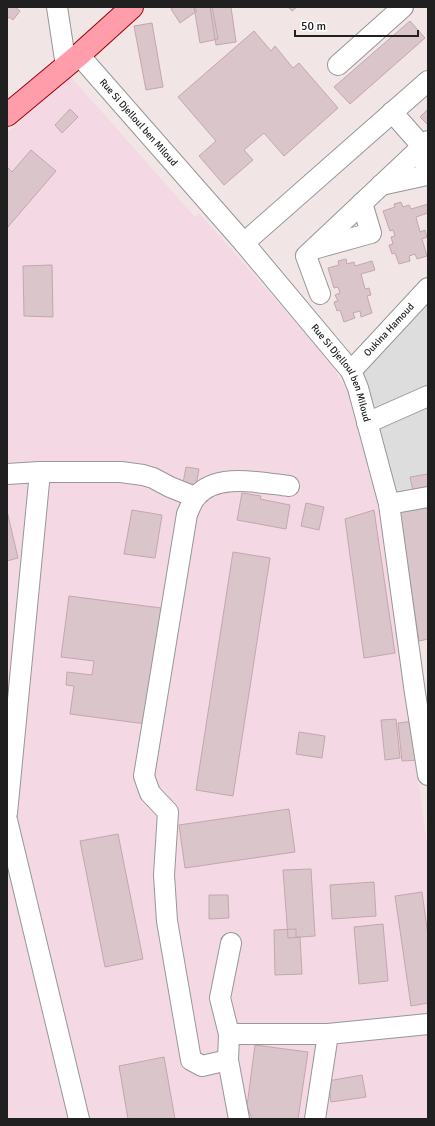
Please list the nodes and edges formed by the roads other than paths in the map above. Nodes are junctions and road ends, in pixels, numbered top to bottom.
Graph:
1 (57, 7) edge
2 (132, 7) edge
3 (403, 7) edge
4 (72, 60) junction
5 (338, 65) dead end
6 (428, 81) edge
7 (392, 112) junction
8 (7, 115) edge
9 (425, 143) edge
10 (362, 203) junction
11 (244, 243) junction
12 (315, 248) junction
13 (428, 288) edge
14 (320, 294) dead end
15 (350, 371) junction
16 (428, 396) edge
17 (367, 423) junction
18 (40, 472) junction
19 (7, 474) edge
20 (289, 486) dead end
21 (428, 496) edge
22 (195, 497) junction
23 (389, 504) junction
24 (422, 701) edge
25 (428, 775) edge
26 (7, 813) edge
27 (7, 820) edge
28 (231, 943) dead end
29 (428, 1024) edge
30 (229, 1034) junction
31 (328, 1034) junction
32 (228, 1060) junction
33 (79, 1119) edge
34 (239, 1119) edge
35 (315, 1119) edge

1 - 4 street
2 - 4 main road
3 - 5 street
4 - 8 main road
4 - 11 street, Rue Si Djelloul ben Miloud
6 - 7 street
7 - 9 street
7 - 11 street
9 - 10 street
10 - 12 street
10 - 12 street
11 - 15 street, Rue Si Djelloul ben Miloud
12 - 14 street
13 - 15 street, Oukina Hamoud
15 - 17 street, Rue Si Djelloul ben Miloud
16 - 17 street
17 - 23 street, Rue Si Djelloul ben Miloud
18 - 19 street
18 - 22 street
18 - 26 street
20 - 22 street
21 - 23 street
22 - 32 street
23 - 24 street, Rue Si Djelloul ben Miloud
24 - 25 street, Rue Si Djelloul ben Miloud
27 - 33 street
28 - 30 street
29 - 31 street
30 - 31 street
30 - 32 street
31 - 35 street
32 - 34 street

